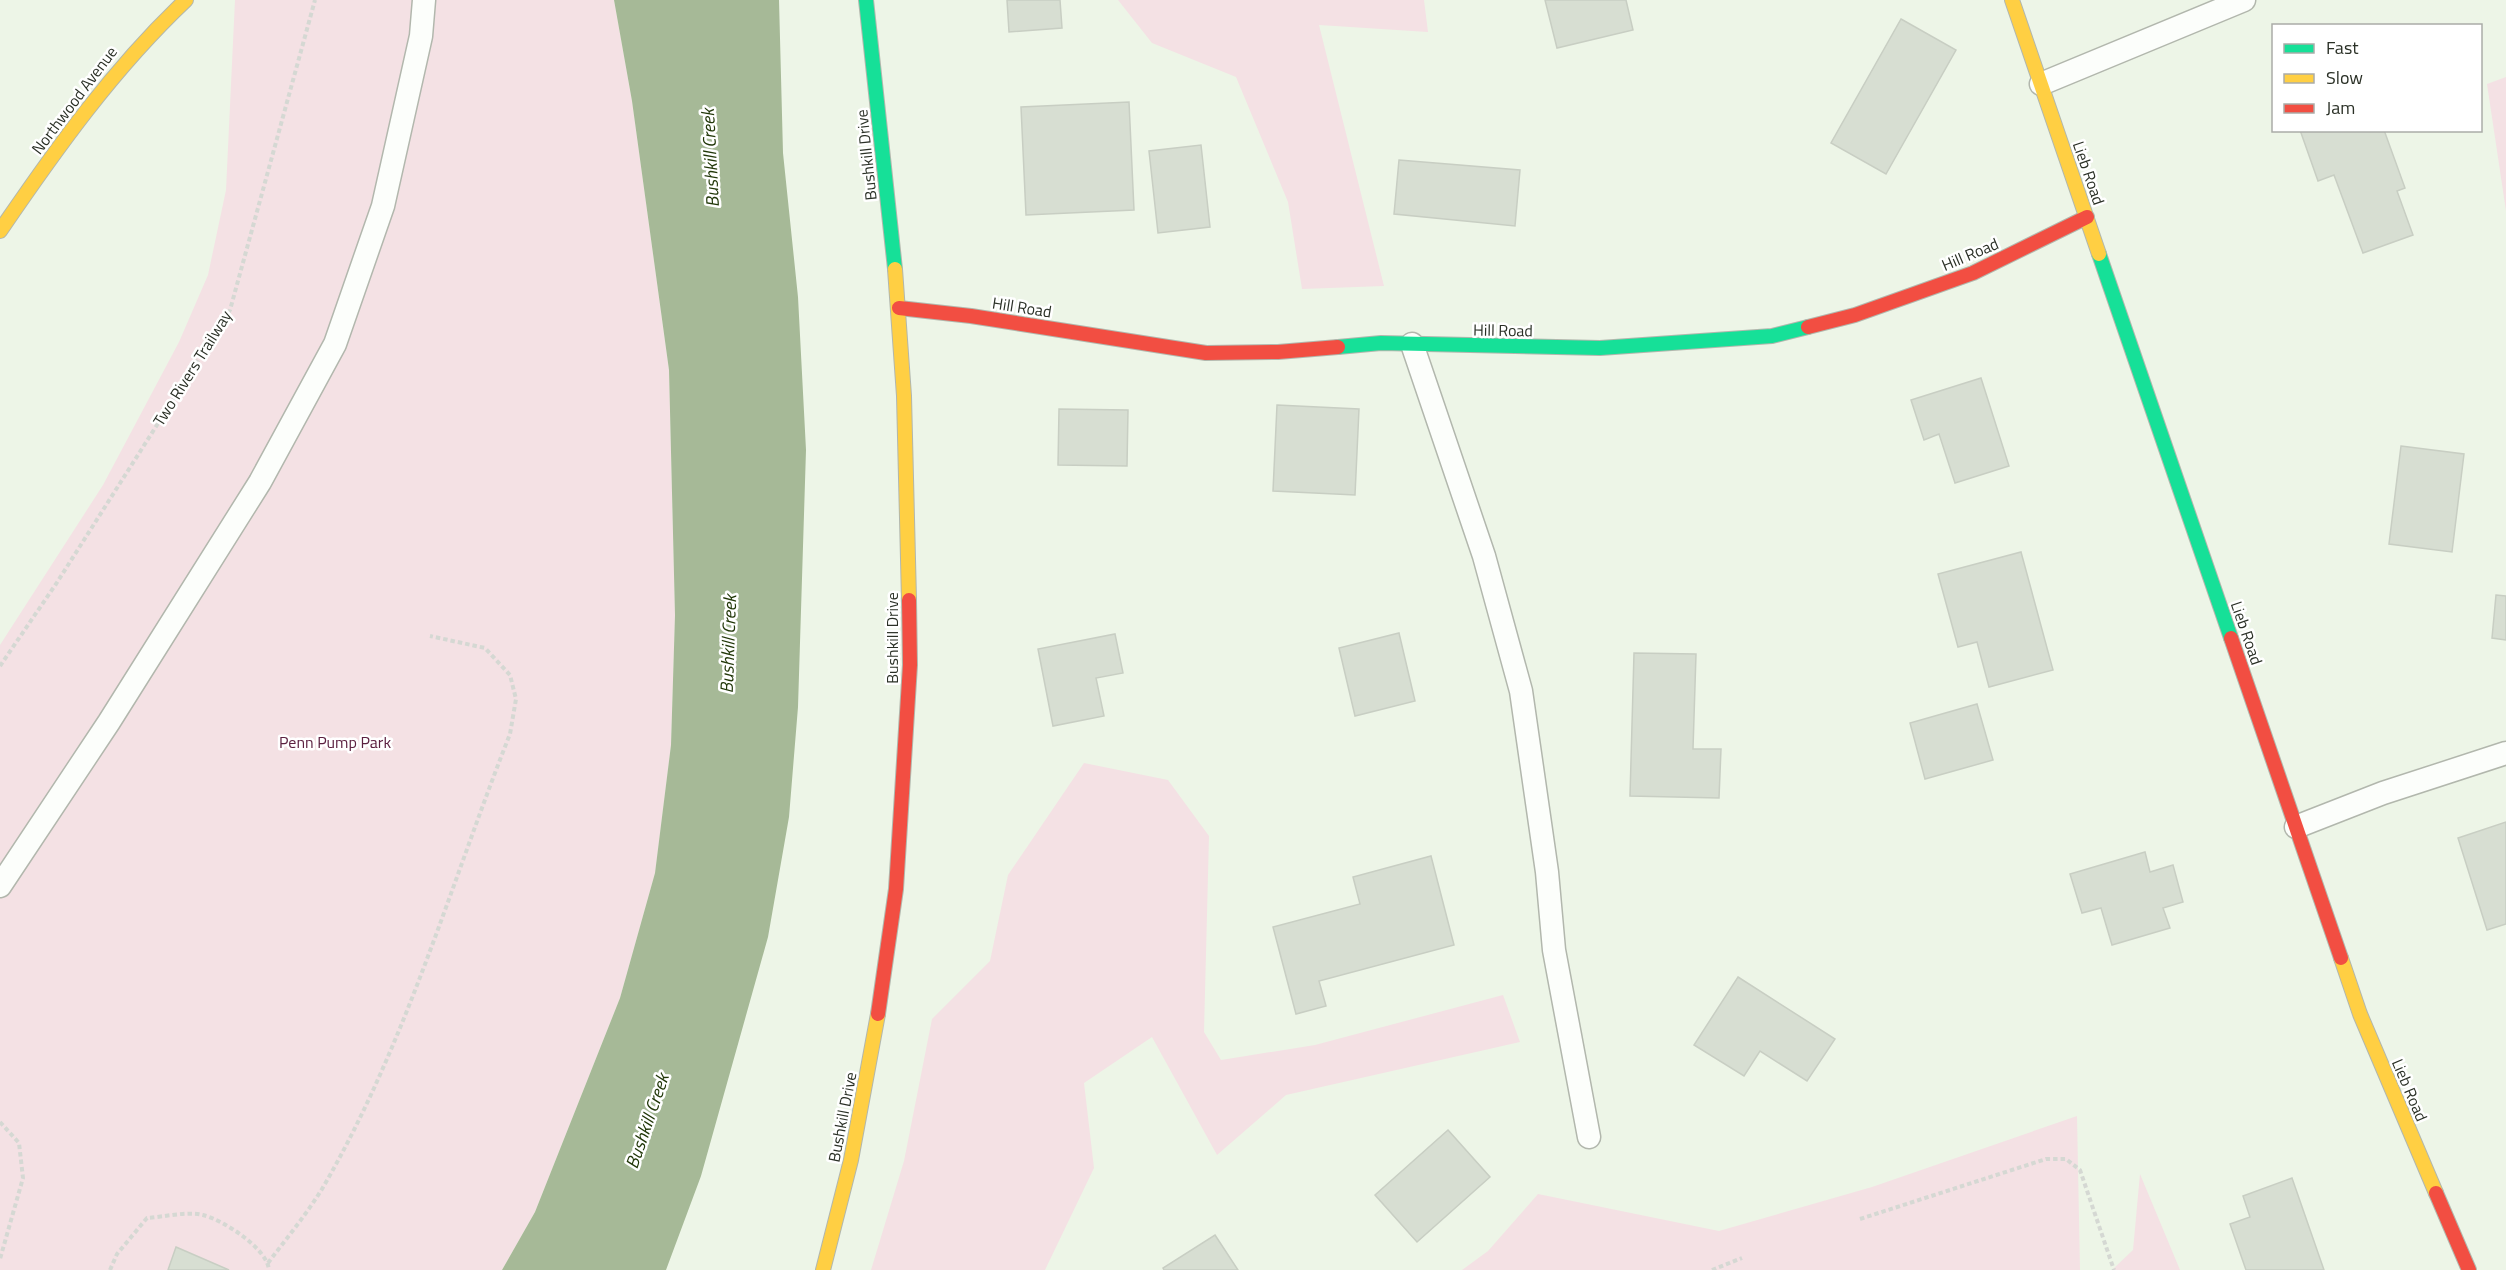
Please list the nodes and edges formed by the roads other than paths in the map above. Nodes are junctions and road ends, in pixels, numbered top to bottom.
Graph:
1 (163, 0) edge
2 (186, 0) edge
3 (424, 0) edge
4 (866, 0) edge
5 (2012, 0) edge
6 (2244, 0) edge
7 (158, 25) junction
8 (2041, 84) junction
9 (2087, 217) junction
10 (0, 231) edge
11 (899, 308) junction
12 (1412, 344) junction
13 (2506, 753) edge
14 (2296, 827) junction
15 (0, 886) edge
16 (1589, 1137) dead end
17 (823, 1270) edge
18 (2469, 1270) edge

1 - 7 lane
2 - 7 street, Northwood Avenue
3 - 15 lane
4 - 11 street, Bushkill Drive
5 - 8 street, Lieb Road
6 - 8 lane
7 - 10 street, Northwood Avenue
8 - 9 street, Lieb Road
9 - 12 street, Hill Road
9 - 14 street, Lieb Road
11 - 12 street, Hill Road
11 - 17 street, Bushkill Drive
12 - 16 lane
13 - 14 lane
14 - 18 street, Lieb Road

